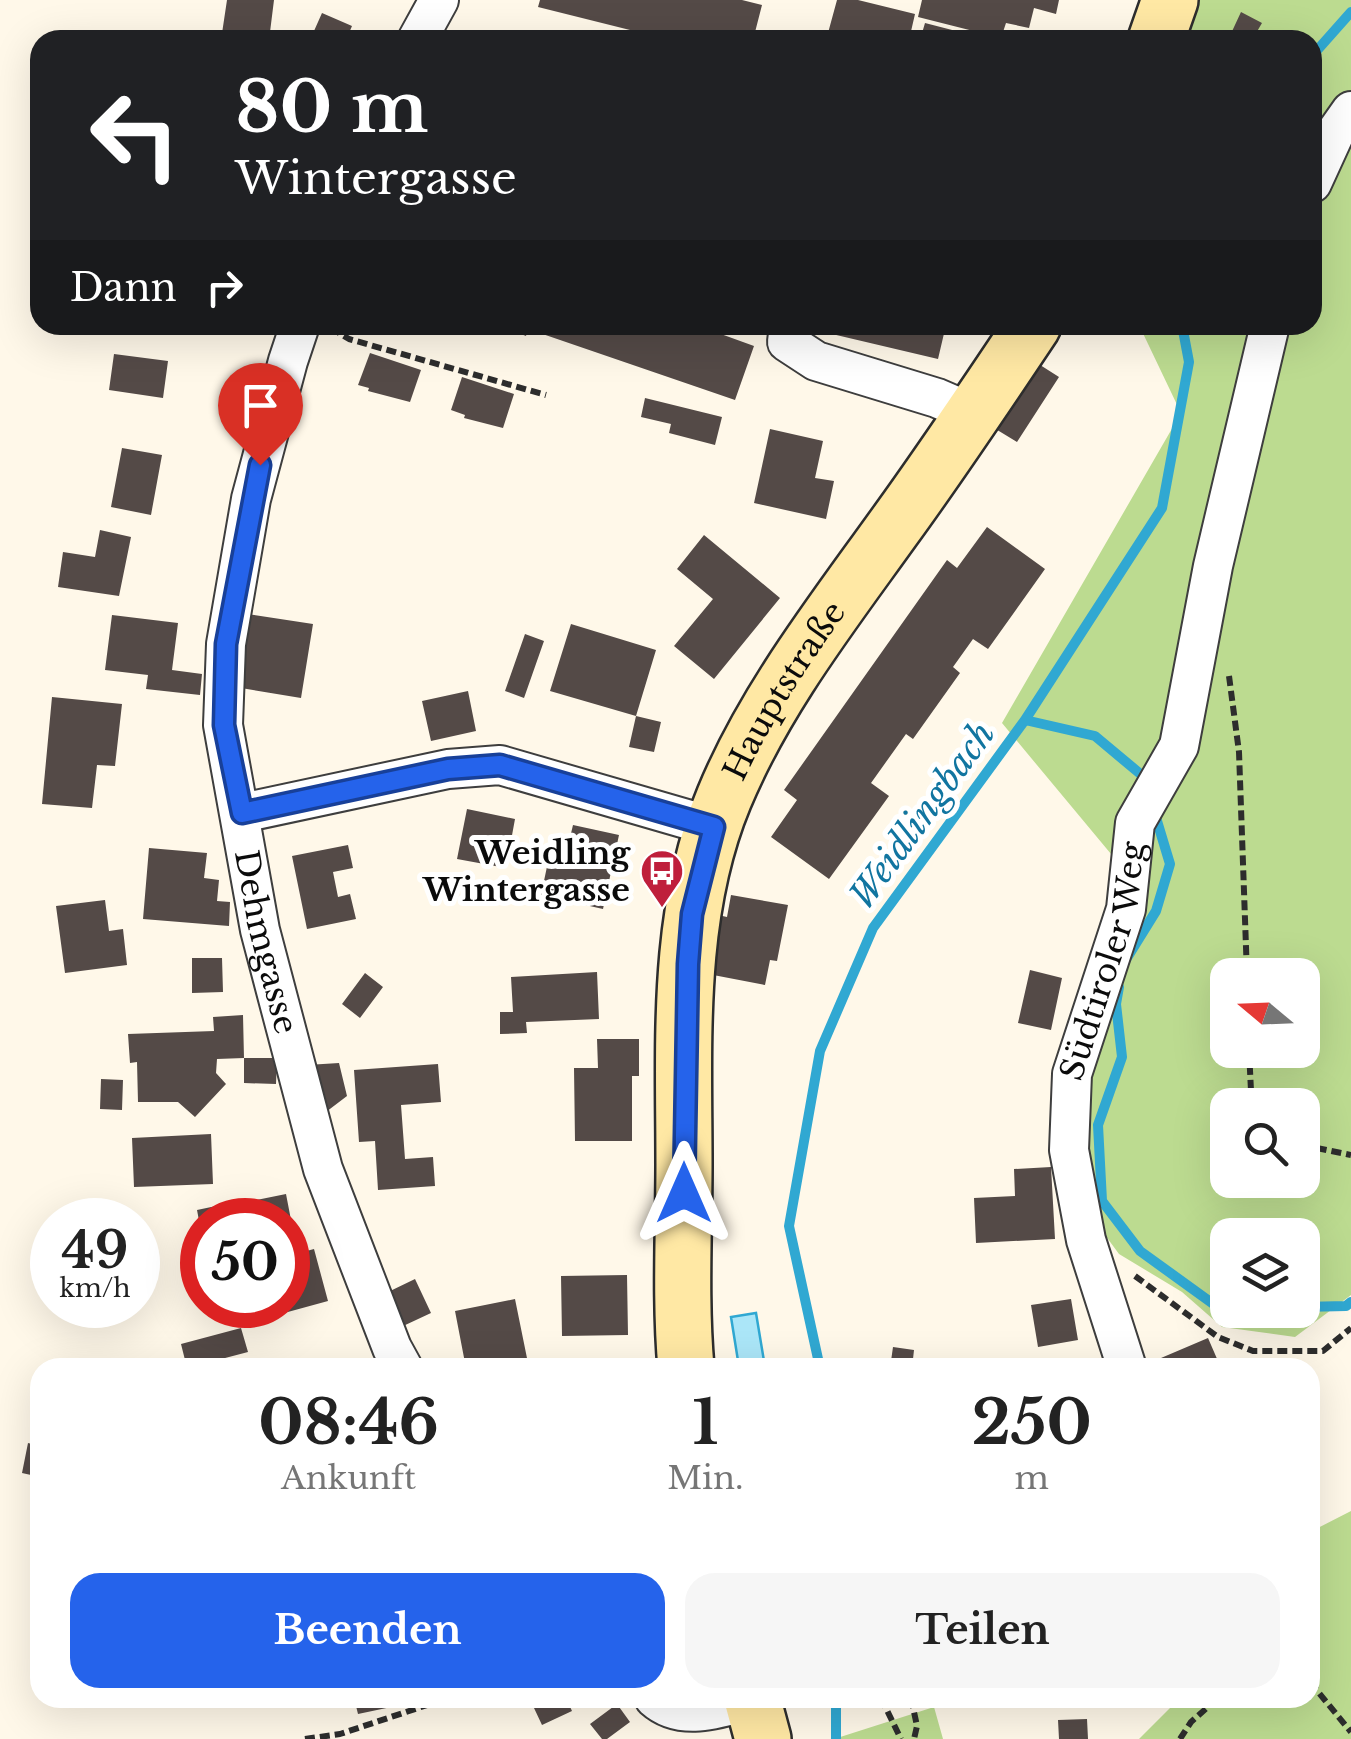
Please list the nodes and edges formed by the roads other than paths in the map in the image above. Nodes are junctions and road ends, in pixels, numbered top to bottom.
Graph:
1 (439, 0) edge
2 (1170, 0) edge
3 (423, 30) edge
4 (1160, 30) edge
5 (1351, 111) edge
6 (1322, 162) edge
7 (297, 335) edge
8 (788, 335) edge
9 (1026, 335) edge
10 (1268, 335) edge
11 (974, 414) junction
12 (242, 813) junction
13 (714, 827) junction
14 (398, 1358) edge
15 (686, 1358) edge
16 (1124, 1358) edge
17 (674, 1708) edge
18 (756, 1712) edge

1 - 3 street
2 - 4 main road
5 - 6 street
7 - 12 street, Dehmgasse
8 - 11 street
9 - 11 main road, Hauptstraße
10 - 16 street, Südtiroler Weg
11 - 13 main road, Hauptstraße
12 - 13 street
12 - 14 street, Dehmgasse
13 - 15 main road, Hauptstraße
17 - 18 street

